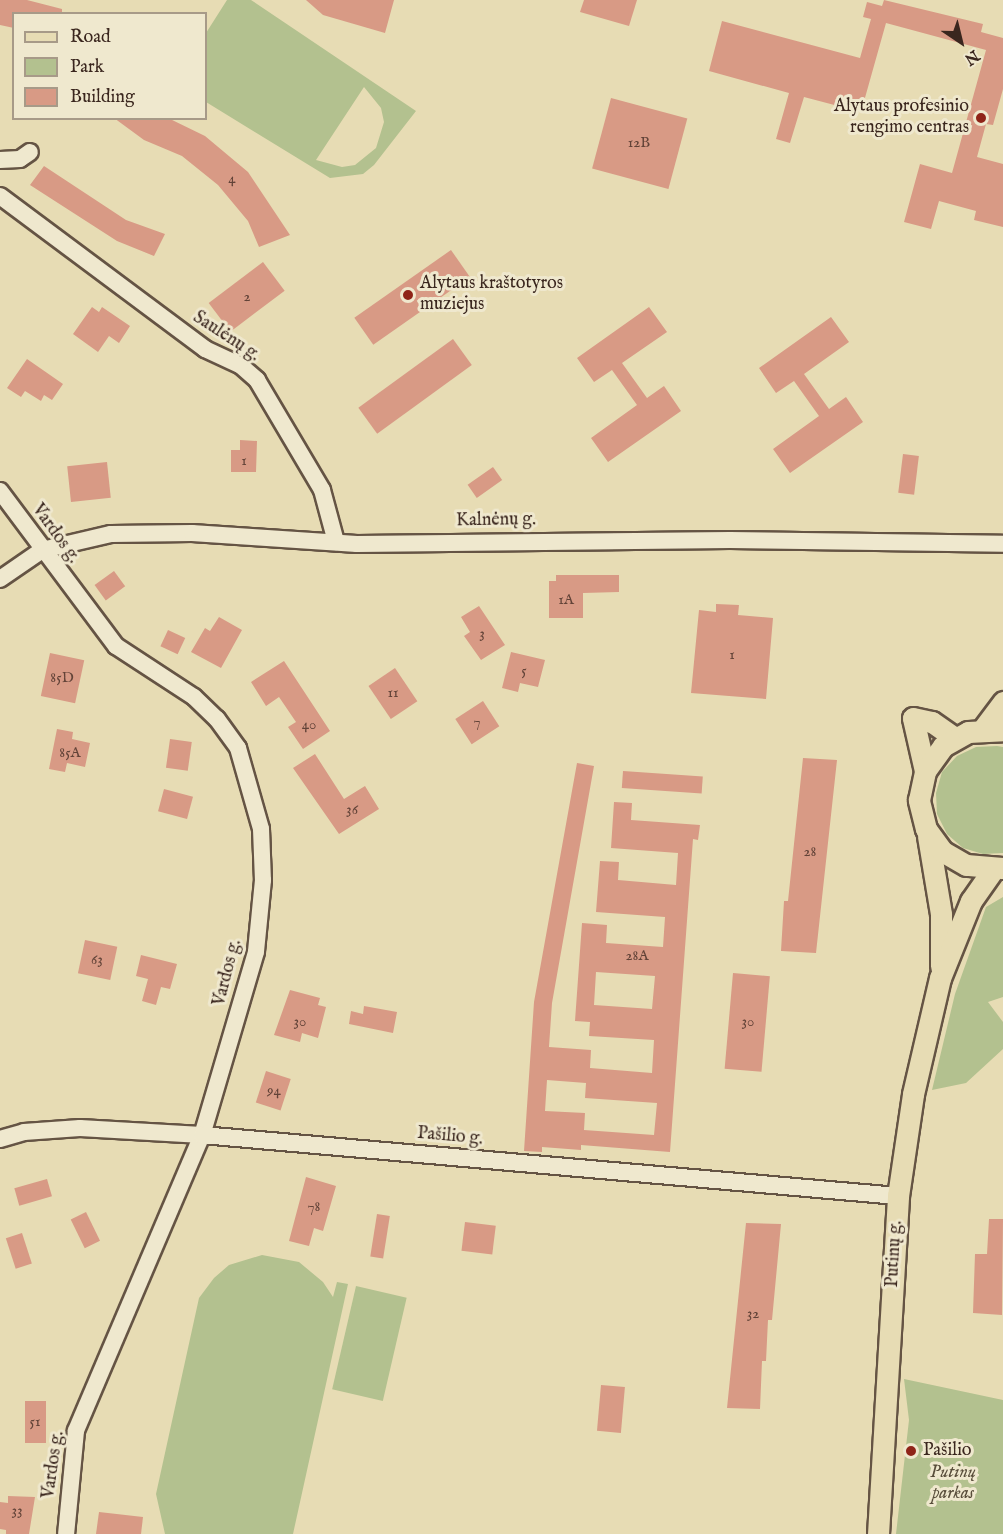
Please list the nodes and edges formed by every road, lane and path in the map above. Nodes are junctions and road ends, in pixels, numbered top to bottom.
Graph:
1 (30, 152) dead end
2 (0, 160) edge
3 (0, 196) edge
4 (0, 491) edge
5 (336, 542) junction
6 (1003, 544) edge
7 (42, 550) junction
8 (0, 579) edge
9 (1003, 702) edge
10 (993, 729) edge
11 (955, 738) junction
12 (925, 771) junction
13 (926, 829) junction
14 (998, 869) edge
15 (940, 978) junction
16 (202, 1135) junction
17 (0, 1139) edge
18 (898, 1196) junction
19 (66, 1534) edge
20 (878, 1534) edge

1 - 2 street
3 - 5 street, Saulėnų g.
4 - 7 street, Vardos g.
5 - 6 street, Kalnėnų g.
5 - 7 street, Kalnėnų g.
7 - 8 street, Kalnėnų g.
7 - 16 street, Vardos g.
9 - 10 main road
10 - 11 main road
11 - 12 main road
11 - 12 main road
12 - 13 main road, Putinų g.
13 - 14 main road
13 - 15 main road, Putinų g.
14 - 15 main road, Putinų g.
15 - 18 main road, Putinų g.
16 - 17 street, Pašilio g.
16 - 18 street, Pašilio g.
16 - 19 street, Vardos g.
18 - 20 main road, Putinų g.

